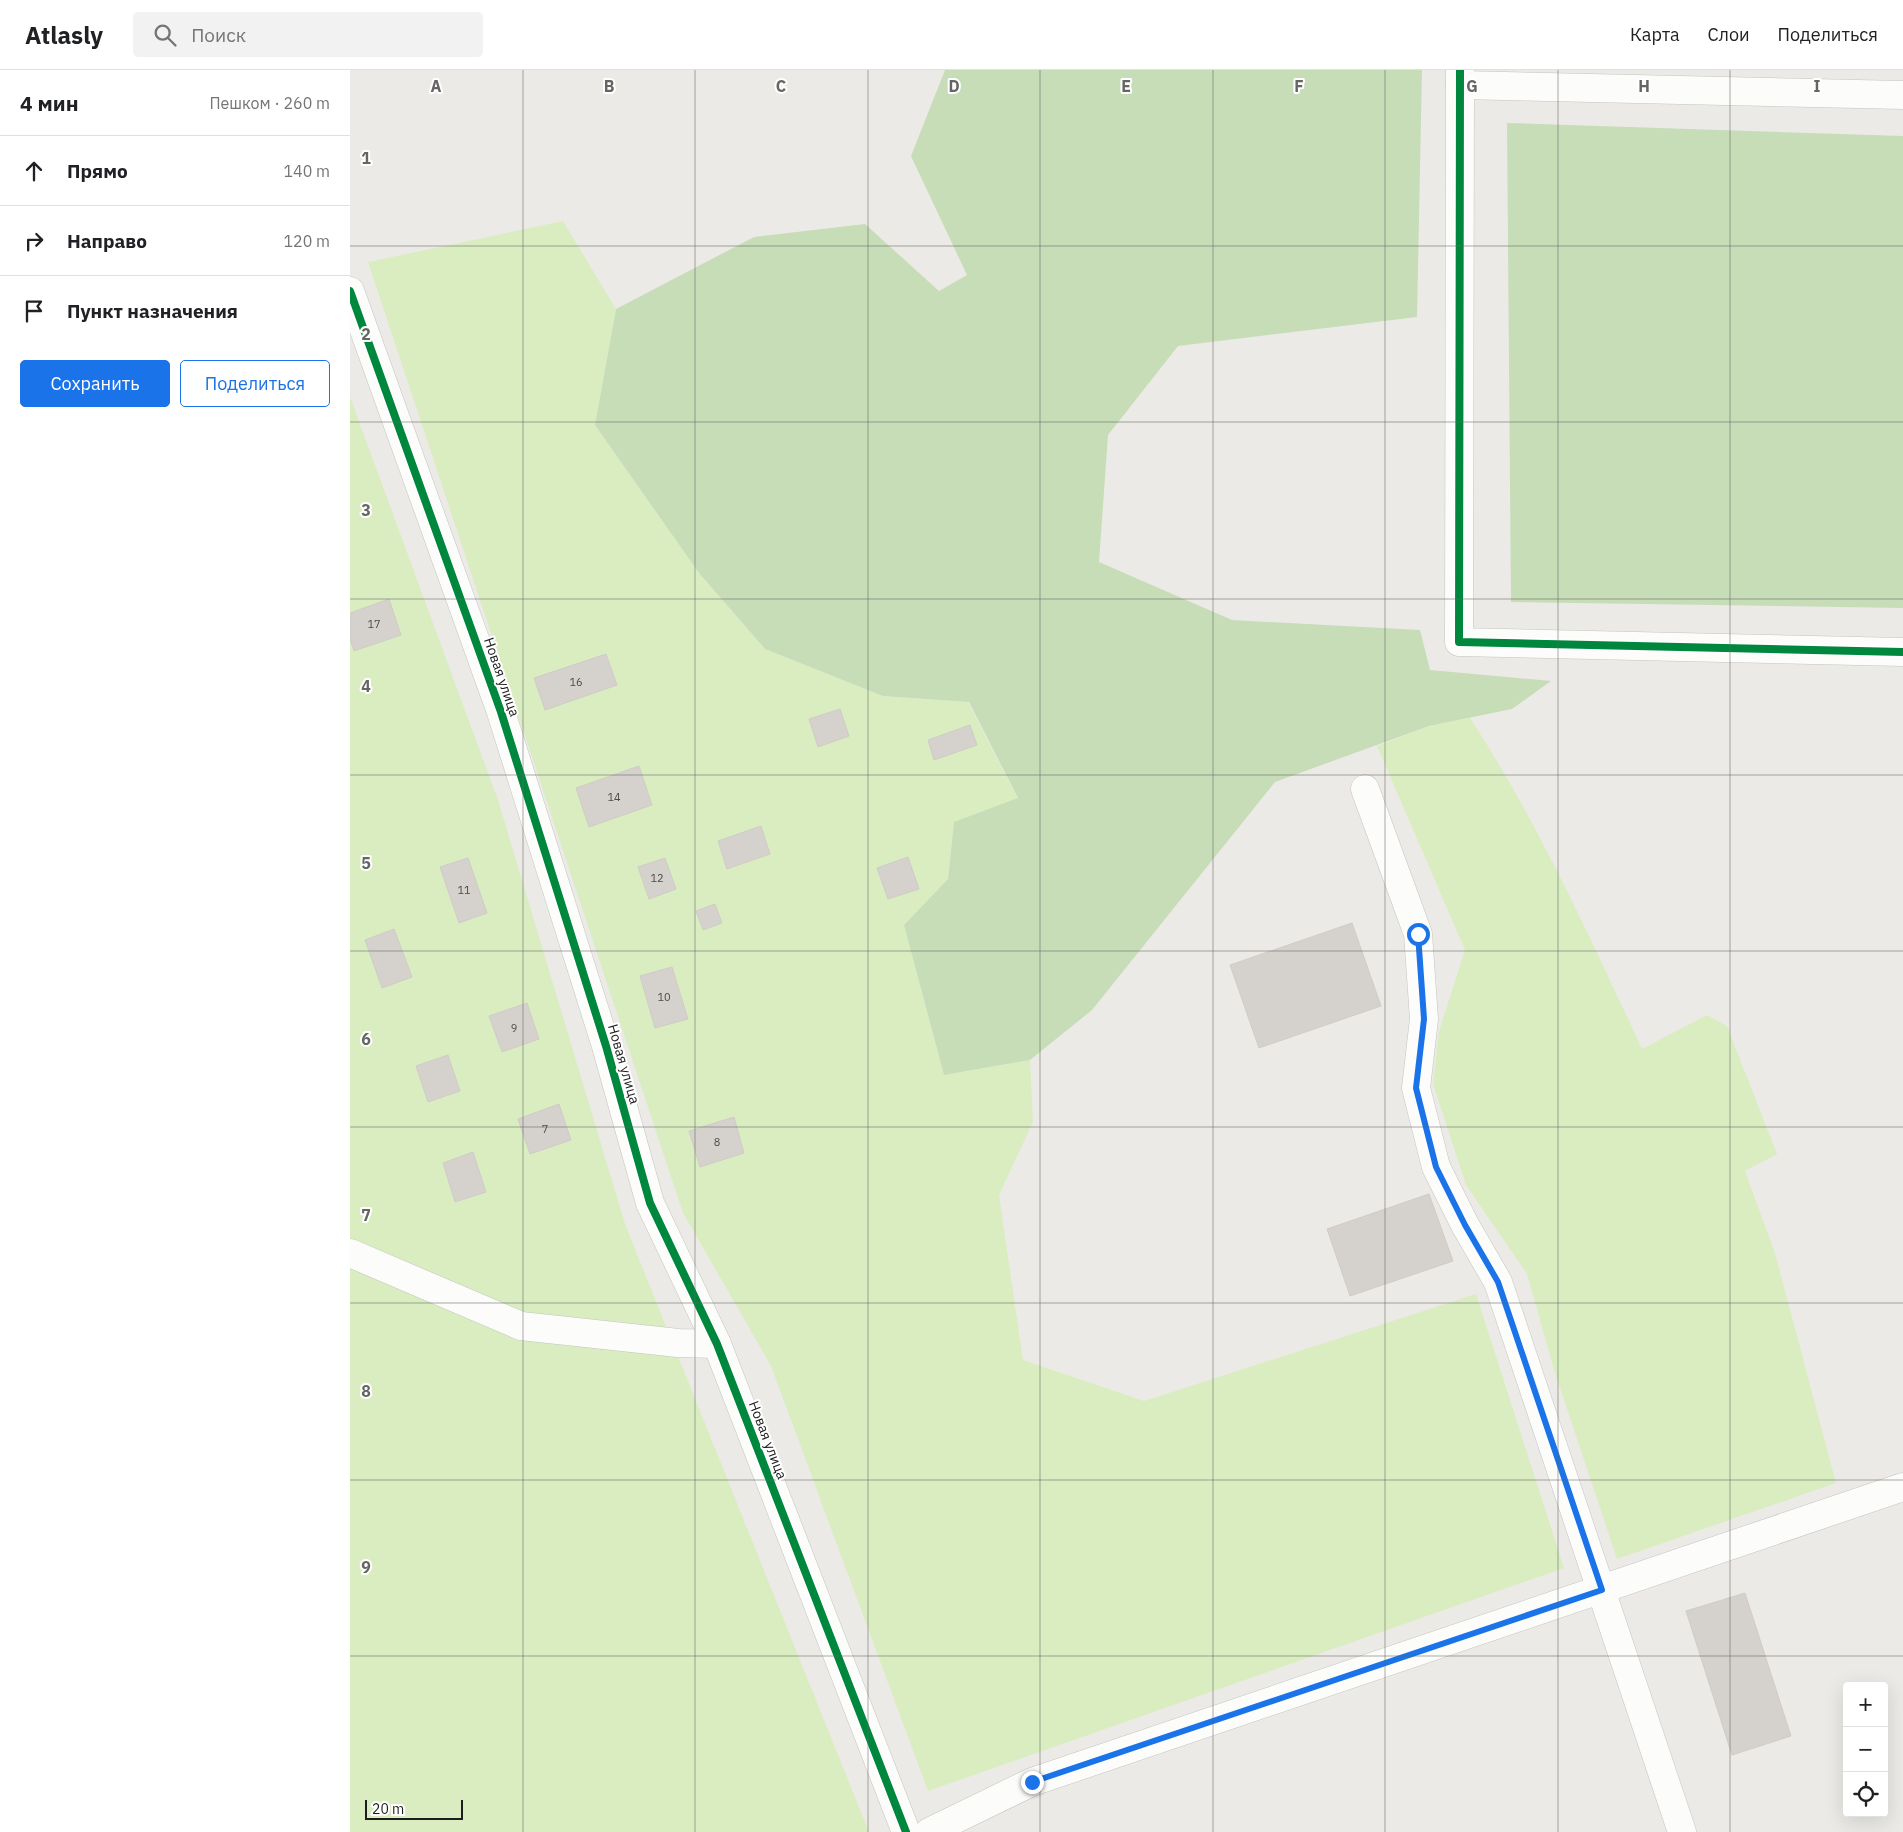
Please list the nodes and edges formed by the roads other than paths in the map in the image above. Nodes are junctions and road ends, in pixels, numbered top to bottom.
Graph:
1 (1460, 78) edge
2 (1903, 95) edge
3 (350, 291) edge
4 (1903, 652) edge
5 (1365, 789) dead end
6 (350, 1253) edge
7 (717, 1344) junction
8 (1903, 1487) edge
9 (1602, 1590) junction
10 (906, 1832) edge
11 (929, 1832) edge
12 (1682, 1832) edge

1 - 2 street
1 - 4 street
3 - 7 street, Новая улица
5 - 9 street
6 - 7 street
7 - 10 street, Новая улица
8 - 9 street
9 - 11 street
9 - 12 street

